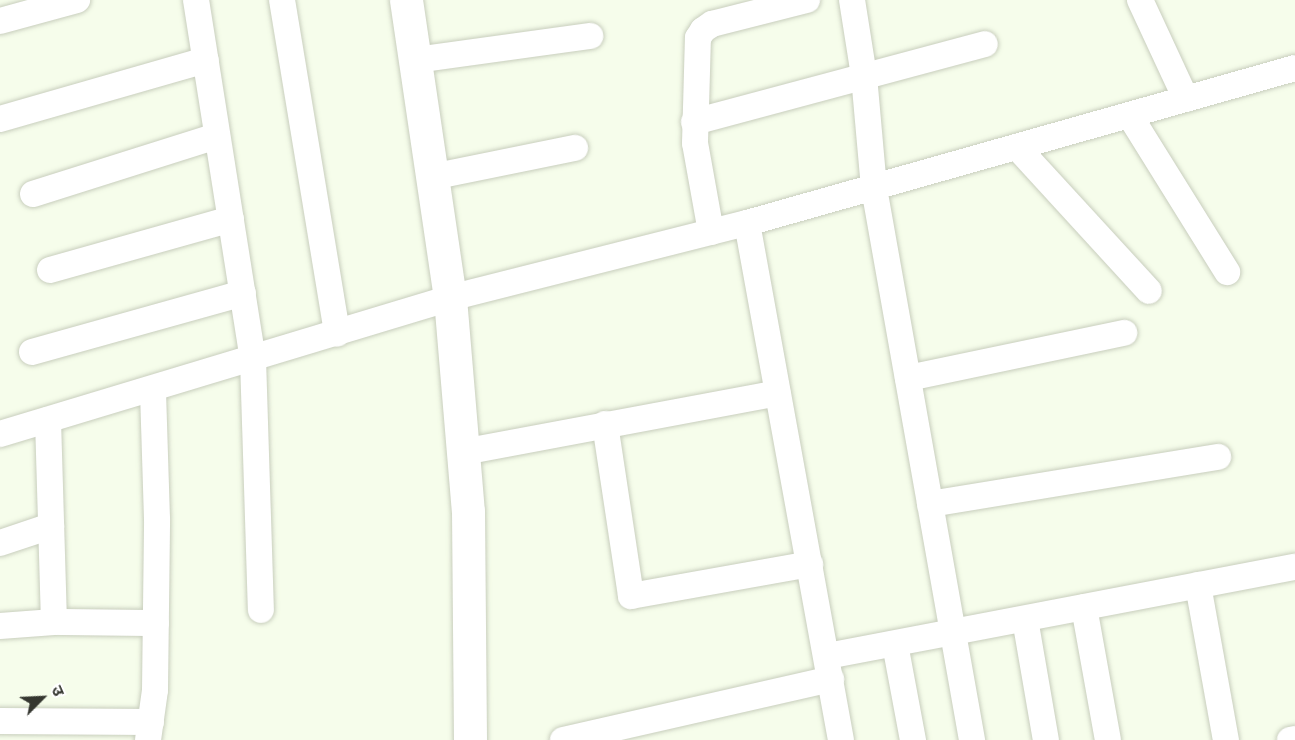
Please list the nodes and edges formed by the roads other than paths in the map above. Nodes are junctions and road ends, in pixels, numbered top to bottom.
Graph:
1 (76, 0) edge
2 (196, 0) edge
3 (282, 0) edge
4 (406, 0) edge
5 (807, 0) edge
6 (852, 0) edge
7 (1140, 0) edge
8 (0, 21) edge
9 (590, 36) dead end
10 (985, 44) dead end
11 (206, 60) junction
12 (415, 60) junction
13 (1295, 68) edge
14 (864, 76) junction
15 (1186, 99) junction
16 (1130, 116) junction
17 (0, 118) edge
18 (694, 122) junction
19 (217, 136) junction
20 (1017, 147) junction
21 (575, 148) dead end
22 (432, 177) junction
23 (874, 188) junction
24 (33, 194) dead end
25 (231, 219) junction
26 (747, 223) junction
27 (711, 232) junction
28 (50, 270) dead end
29 (1227, 272) dead end
30 (1149, 291) dead end
31 (243, 293) junction
32 (450, 298) junction
33 (337, 333) junction
34 (1124, 333) dead end
35 (32, 352) dead end
36 (253, 359) junction
37 (908, 378) junction
38 (153, 389) junction
39 (778, 393) junction
40 (48, 420) junction
41 (605, 424) junction
42 (0, 434) edge
43 (463, 452) junction
44 (1218, 458) dead end
45 (930, 504) junction
46 (51, 526) junction
47 (0, 543) edge
48 (810, 564) junction
49 (1295, 567) edge
50 (1198, 585) junction
51 (1084, 607) junction
52 (261, 610) dead end
53 (1024, 619) junction
54 (54, 622) junction
55 (156, 623) junction
56 (0, 626) edge
57 (952, 633) junction
58 (895, 644) junction
59 (829, 668) junction
60 (0, 721) edge
61 (150, 731) edge
62 (1295, 739) edge
63 (470, 740) edge
64 (563, 740) edge
65 (841, 740) edge
66 (913, 740) edge
67 (972, 740) edge
68 (1046, 740) edge
69 (1108, 740) edge
70 (1226, 740) edge
71 (1290, 740) edge

1 - 8 street
2 - 11 street
3 - 33 street
4 - 12 main road
5 - 18 street
6 - 14 street
7 - 15 street
9 - 12 street
10 - 14 street
11 - 17 street
11 - 19 street
12 - 22 main road
13 - 15 street
14 - 18 street
14 - 23 street
15 - 16 street
16 - 20 street
16 - 29 street
18 - 27 street
19 - 24 street
19 - 25 street
20 - 23 street
20 - 30 street
21 - 22 street
22 - 32 main road
23 - 26 street
23 - 37 street
25 - 28 street
25 - 31 street
26 - 27 street
26 - 39 street
27 - 32 street
31 - 35 street
31 - 36 street
32 - 33 street
32 - 43 main road
33 - 36 street
34 - 37 street
36 - 38 street
36 - 52 street
37 - 45 street
38 - 40 street
38 - 55 street
39 - 41 street
39 - 48 street
40 - 42 street
40 - 46 street
41 - 43 street
41 - 48 street
43 - 63 main road
44 - 45 street
45 - 57 street
46 - 47 street
46 - 54 street
48 - 59 street
49 - 50 street
50 - 51 street
50 - 70 street
51 - 53 street
51 - 69 street
53 - 57 street
53 - 68 street
54 - 55 street
54 - 56 street
55 - 61 street
57 - 58 street
57 - 67 street
58 - 59 street
58 - 66 street
59 - 64 street
59 - 65 street
60 - 61 street
62 - 71 street

